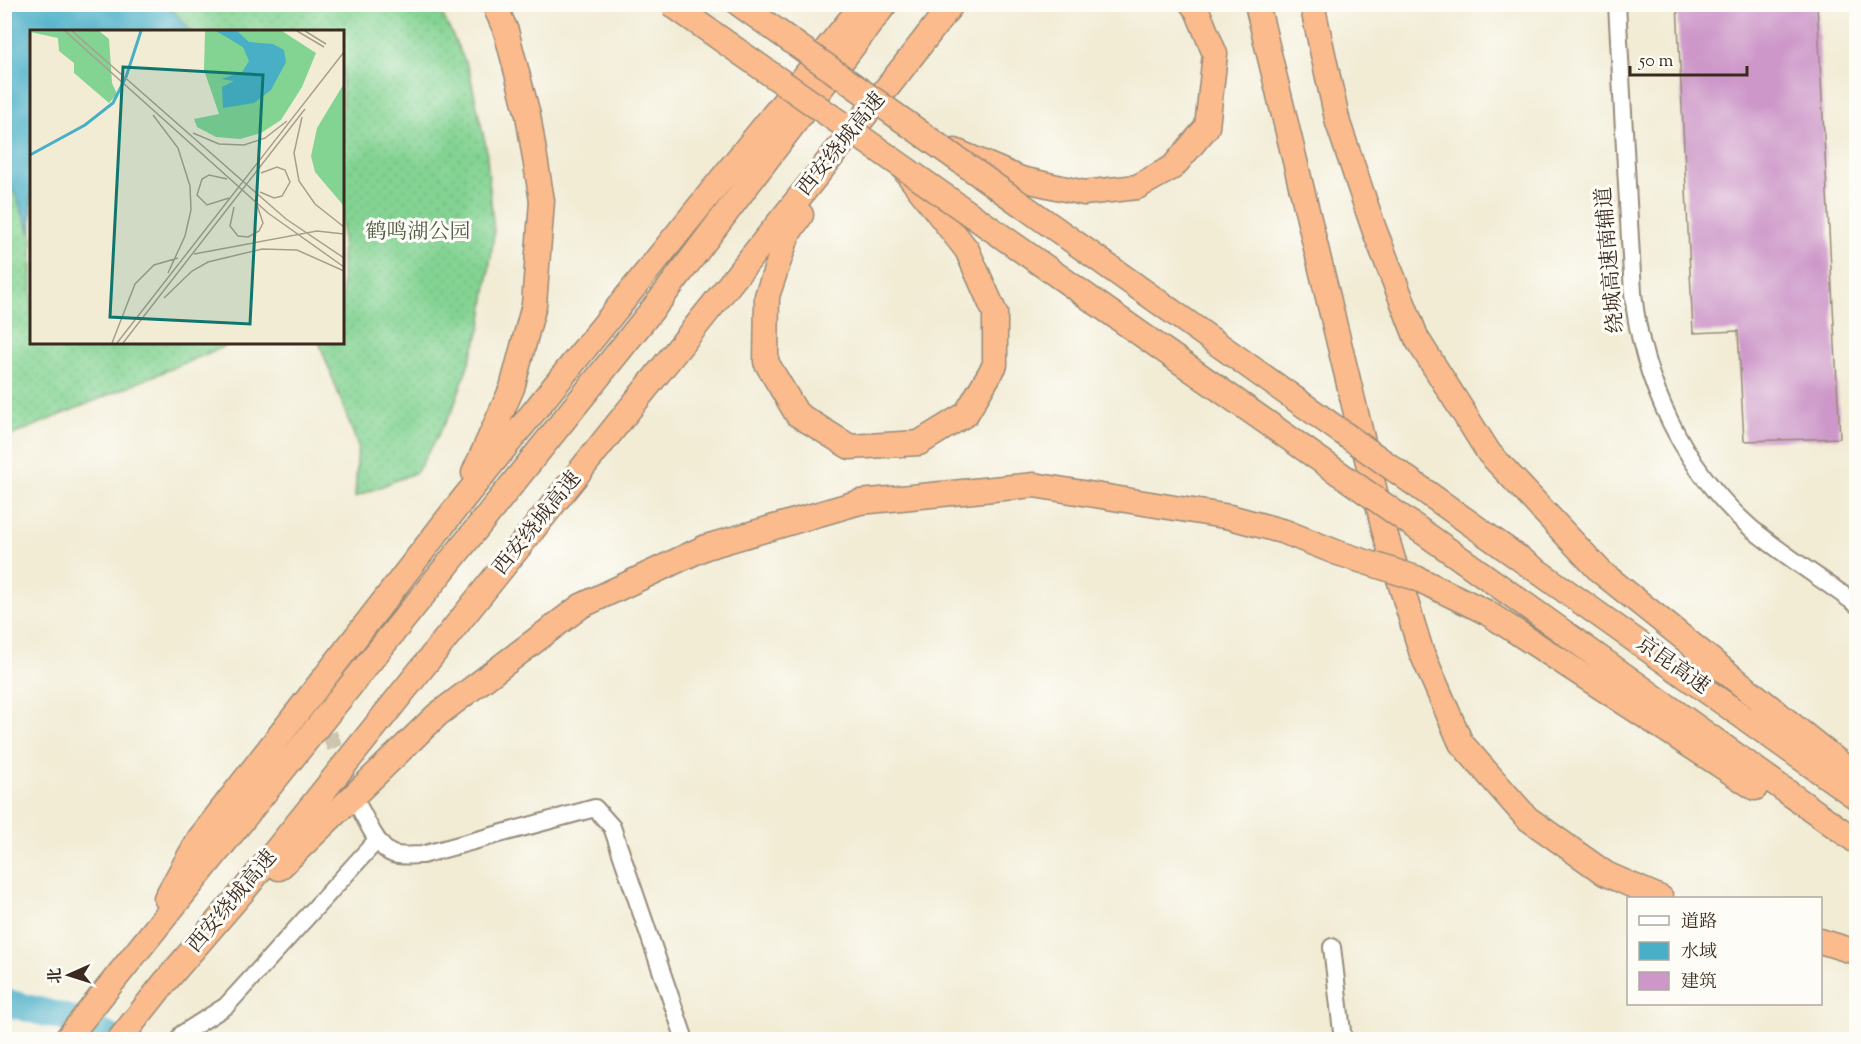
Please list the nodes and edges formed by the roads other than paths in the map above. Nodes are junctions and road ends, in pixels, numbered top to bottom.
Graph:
1 (494, 4) edge
2 (671, 4) edge
3 (739, 4) edge
4 (759, 4) edge
5 (863, 4) edge
6 (885, 4) edge
7 (952, 4) edge
8 (970, 4) edge
9 (1192, 4) edge
10 (1257, 4) edge
11 (1312, 4) edge
12 (1617, 4) edge
13 (794, 44) junction
14 (890, 84) junction
15 (931, 141) junction
16 (900, 165) junction
17 (460, 503) junction
18 (1857, 604) edge
19 (1857, 776) edge
20 (1857, 797) edge
21 (360, 807) tunnel mouth
22 (377, 840) junction
23 (1857, 841) edge
24 (1857, 855) edge
25 (1659, 897) edge
26 (1822, 941) edge
27 (1332, 947) dead end
28 (1857, 952) edge
29 (131, 960) junction
30 (165, 982) junction
31 (180, 1037) edge
32 (66, 1040) edge
33 (119, 1040) edge
34 (685, 1040) edge
35 (1343, 1040) edge

1 - 17 highway
2 - 16 highway, bridge
3 - 13 highway
4 - 13 highway
5 - 17 highway
6 - 29 highway, 西安绕城高速
7 - 14 highway, 西安绕城高速
8 - 14 highway
9 - 15 highway, bridge
10 - 25 highway
11 - 19 highway
12 - 18 street, 绕城高速南辅道
13 - 15 highway, bridge
14 - 16 highway, bridge
14 - 30 highway, 西安绕城高速
15 - 20 highway, 京昆高速, bridge
16 - 23 highway, bridge
17 - 29 highway
21 - 22 street
22 - 31 street
22 - 34 street
24 - 30 highway, bridge
26 - 28 highway
27 - 35 street
29 - 32 highway, 西安绕城高速
30 - 33 highway, 西安绕城高速

